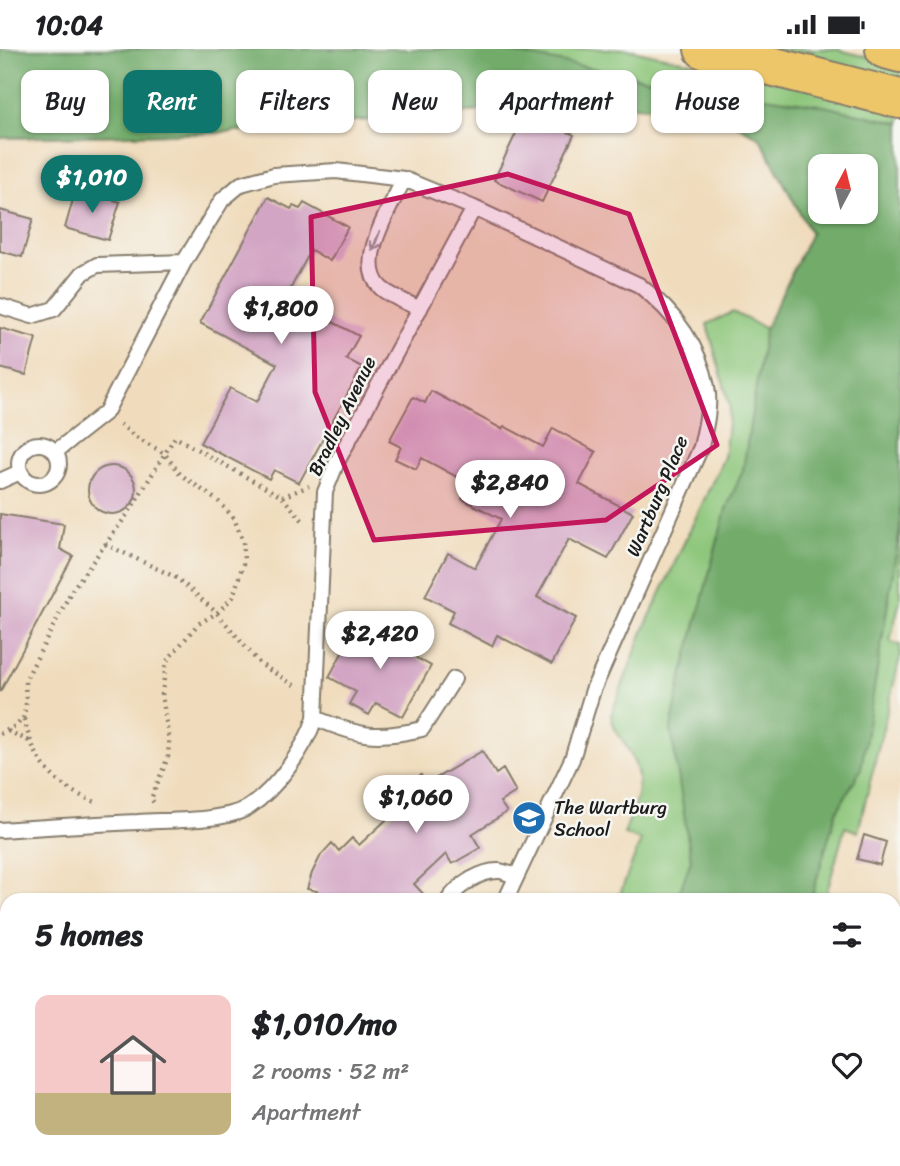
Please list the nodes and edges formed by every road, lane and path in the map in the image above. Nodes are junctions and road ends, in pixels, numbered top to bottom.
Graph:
1 (704, 49) edge
2 (885, 49) edge
3 (900, 53) edge
4 (900, 99) edge
5 (404, 179) junction
6 (474, 208) junction
7 (184, 262) junction
8 (0, 306) edge
9 (420, 309) junction
10 (133, 435) dead end
11 (55, 451) junction
12 (165, 454) junction
13 (20, 472) junction
14 (0, 481) edge
15 (313, 484) dead end
16 (282, 497) junction
17 (309, 527) dead end
18 (105, 544) junction
19 (217, 613) junction
20 (454, 679) dead end
21 (294, 685) dead end
22 (23, 718) junction
23 (315, 718) junction
24 (7, 731) junction
25 (0, 734) edge
26 (29, 741) junction
27 (96, 802) dead end
28 (157, 805) dead end
29 (0, 830) edge
30 (517, 876) junction
31 (453, 893) edge
32 (509, 893) edge

1 - 4 highway
2 - 3 highway
5 - 6 lane, Wartburg Place
5 - 7 lane, Wartburg Place
5 -> 9 lane
6 - 9 lane, Bradley Avenue
6 - 30 lane, Wartburg Place
7 - 8 lane
7 - 11 lane, Wartburg Place
9 - 23 lane, Bradley Avenue
10 - 12 path
11 - 13 lane
11 - 13 lane
12 - 16 path
12 - 18 path
12 - 19 path
13 - 14 lane
15 - 16 path
16 - 17 path
18 - 19 path
18 - 22 path
19 - 21 path
19 - 28 path
20 - 23 lane
22 - 24 path
22 - 26 path
23 - 29 lane, Bradley Avenue
24 - 25 path
24 - 26 path
26 - 27 path
30 - 31 lane
30 - 32 lane, Wartburg Place

